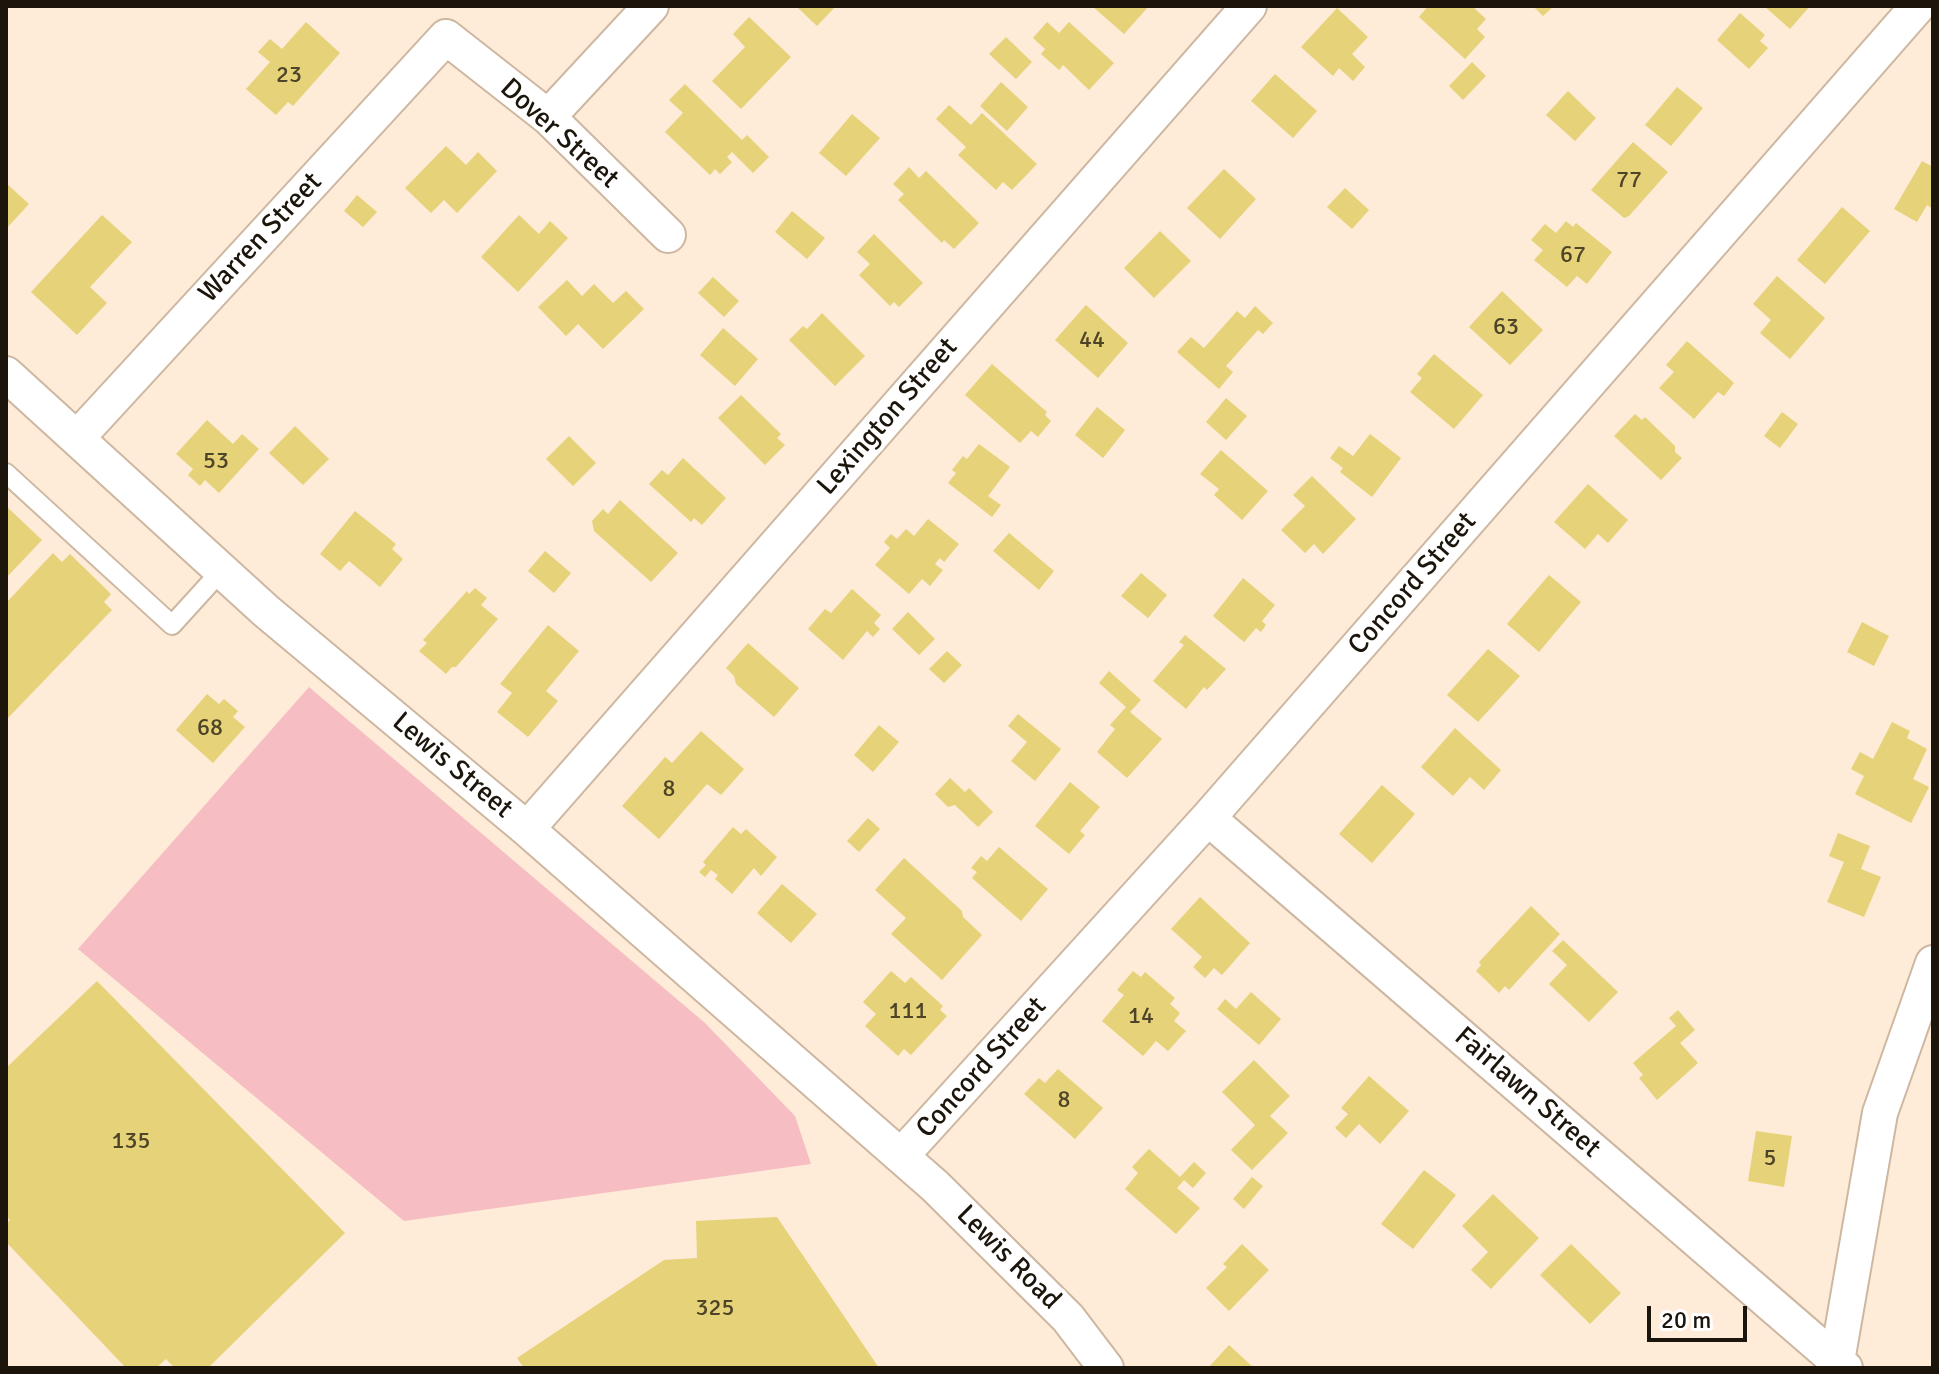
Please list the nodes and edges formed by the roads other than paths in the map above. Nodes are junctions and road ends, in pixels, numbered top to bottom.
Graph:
1 (651, 6) edge
2 (1249, 6) edge
3 (1918, 6) edge
4 (446, 37) joint
5 (548, 117) junction
6 (668, 235) dead end
7 (6, 374) edge
8 (77, 438) junction
9 (6, 473) edge
10 (222, 570) junction
11 (1208, 818) junction
12 (527, 829) junction
13 (1933, 963) edge
14 (901, 1156) junction
15 (1841, 1364) edge
16 (1106, 1368) edge

1 - 5 street
2 - 12 street, Lexington Street
3 - 11 street, Concord Street
4 - 5 street, Dover Street
4 - 8 street, Warren Street
5 - 6 street, Dover Street
7 - 8 street, Lewis Street
8 - 10 street, Lewis Street
9 - 10 lane
10 - 12 street, Lewis Street
11 - 14 street, Concord Street
11 - 15 street, Fairlawn Street
12 - 14 street, Lewis Street
13 - 15 street
14 - 16 street, Lewis Road

